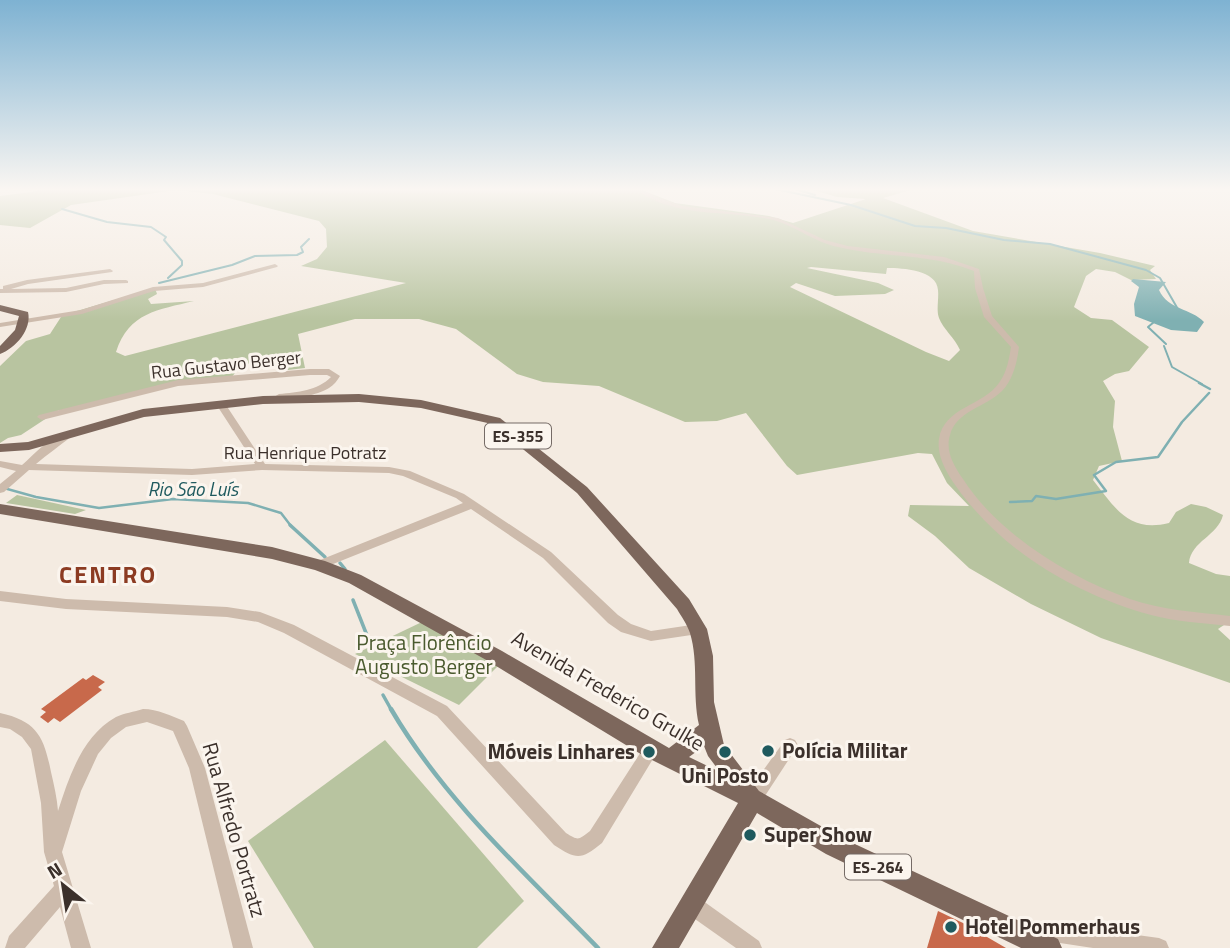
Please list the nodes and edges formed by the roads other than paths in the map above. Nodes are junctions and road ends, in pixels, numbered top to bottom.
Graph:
1 (810, 233) edge
2 (275, 265) dead end
3 (110, 271) dead end
4 (126, 282) dead end
5 (2, 290) edge
6 (0, 308) edge
7 (25, 321) junction
8 (0, 325) edge
9 (0, 351) edge
10 (263, 400) junction
11 (221, 404) junction
12 (42, 417) dead end
13 (78, 431) junction
14 (0, 448) edge
15 (0, 464) edge
16 (262, 467) junction
17 (25, 468) junction
18 (4, 487) edge
19 (472, 504) junction
20 (0, 509) edge
21 (319, 565) junction
22 (0, 596) edge
23 (1230, 621) edge
24 (698, 629) junction
25 (0, 720) edge
26 (709, 730) junction
27 (790, 745) dead end
28 (651, 749) junction
29 (672, 758) junction
30 (753, 799) junction
31 (53, 852) junction
32 (63, 890) junction
33 (692, 905) junction
34 (1007, 927) junction
35 (15, 948) edge
36 (81, 948) edge
37 (243, 948) edge
38 (664, 948) edge
39 (752, 948) edge
40 (1049, 948) edge
41 (1159, 948) edge

1 - 23 street
2 - 7 street
3 - 5 street
4 - 5 street
6 - 7 main road
7 - 8 street
7 - 9 main road
10 - 11 main road, ES-355
10 - 12 street, Rua Gustavo Berger
10 - 24 main road, ES-355
11 - 13 main road, ES-355
11 - 16 street
13 - 14 main road, ES-355
13 - 17 street
15 - 17 street, Rua Henrique Potratz
16 - 17 street, Rua Henrique Potratz
16 - 19 street, Rua Henrique Potratz
17 - 18 street
19 - 21 street
19 - 24 street, Rua Henrique Potratz
20 - 21 main road, Avenida Frederico Grulke
21 - 28 main road, Avenida Frederico Grulke
22 - 28 street
24 - 26 main road, ES-355
25 - 31 street
26 - 29 main road
26 - 30 main road, ES-355
27 - 30 street
28 - 29 main road, Avenida Frederico Grulke
29 - 30 main road, Avenida Frederico Grulke
30 - 33 main road
30 - 34 main road, Avenida Frederico Grulke / ES-264
31 - 32 street
31 - 37 street, Rua Alfredo Portratz
32 - 35 street
32 - 36 street
33 - 38 main road
33 - 39 street
34 - 40 main road, Avenida Frederico Grulke / ES-264
34 - 41 street

